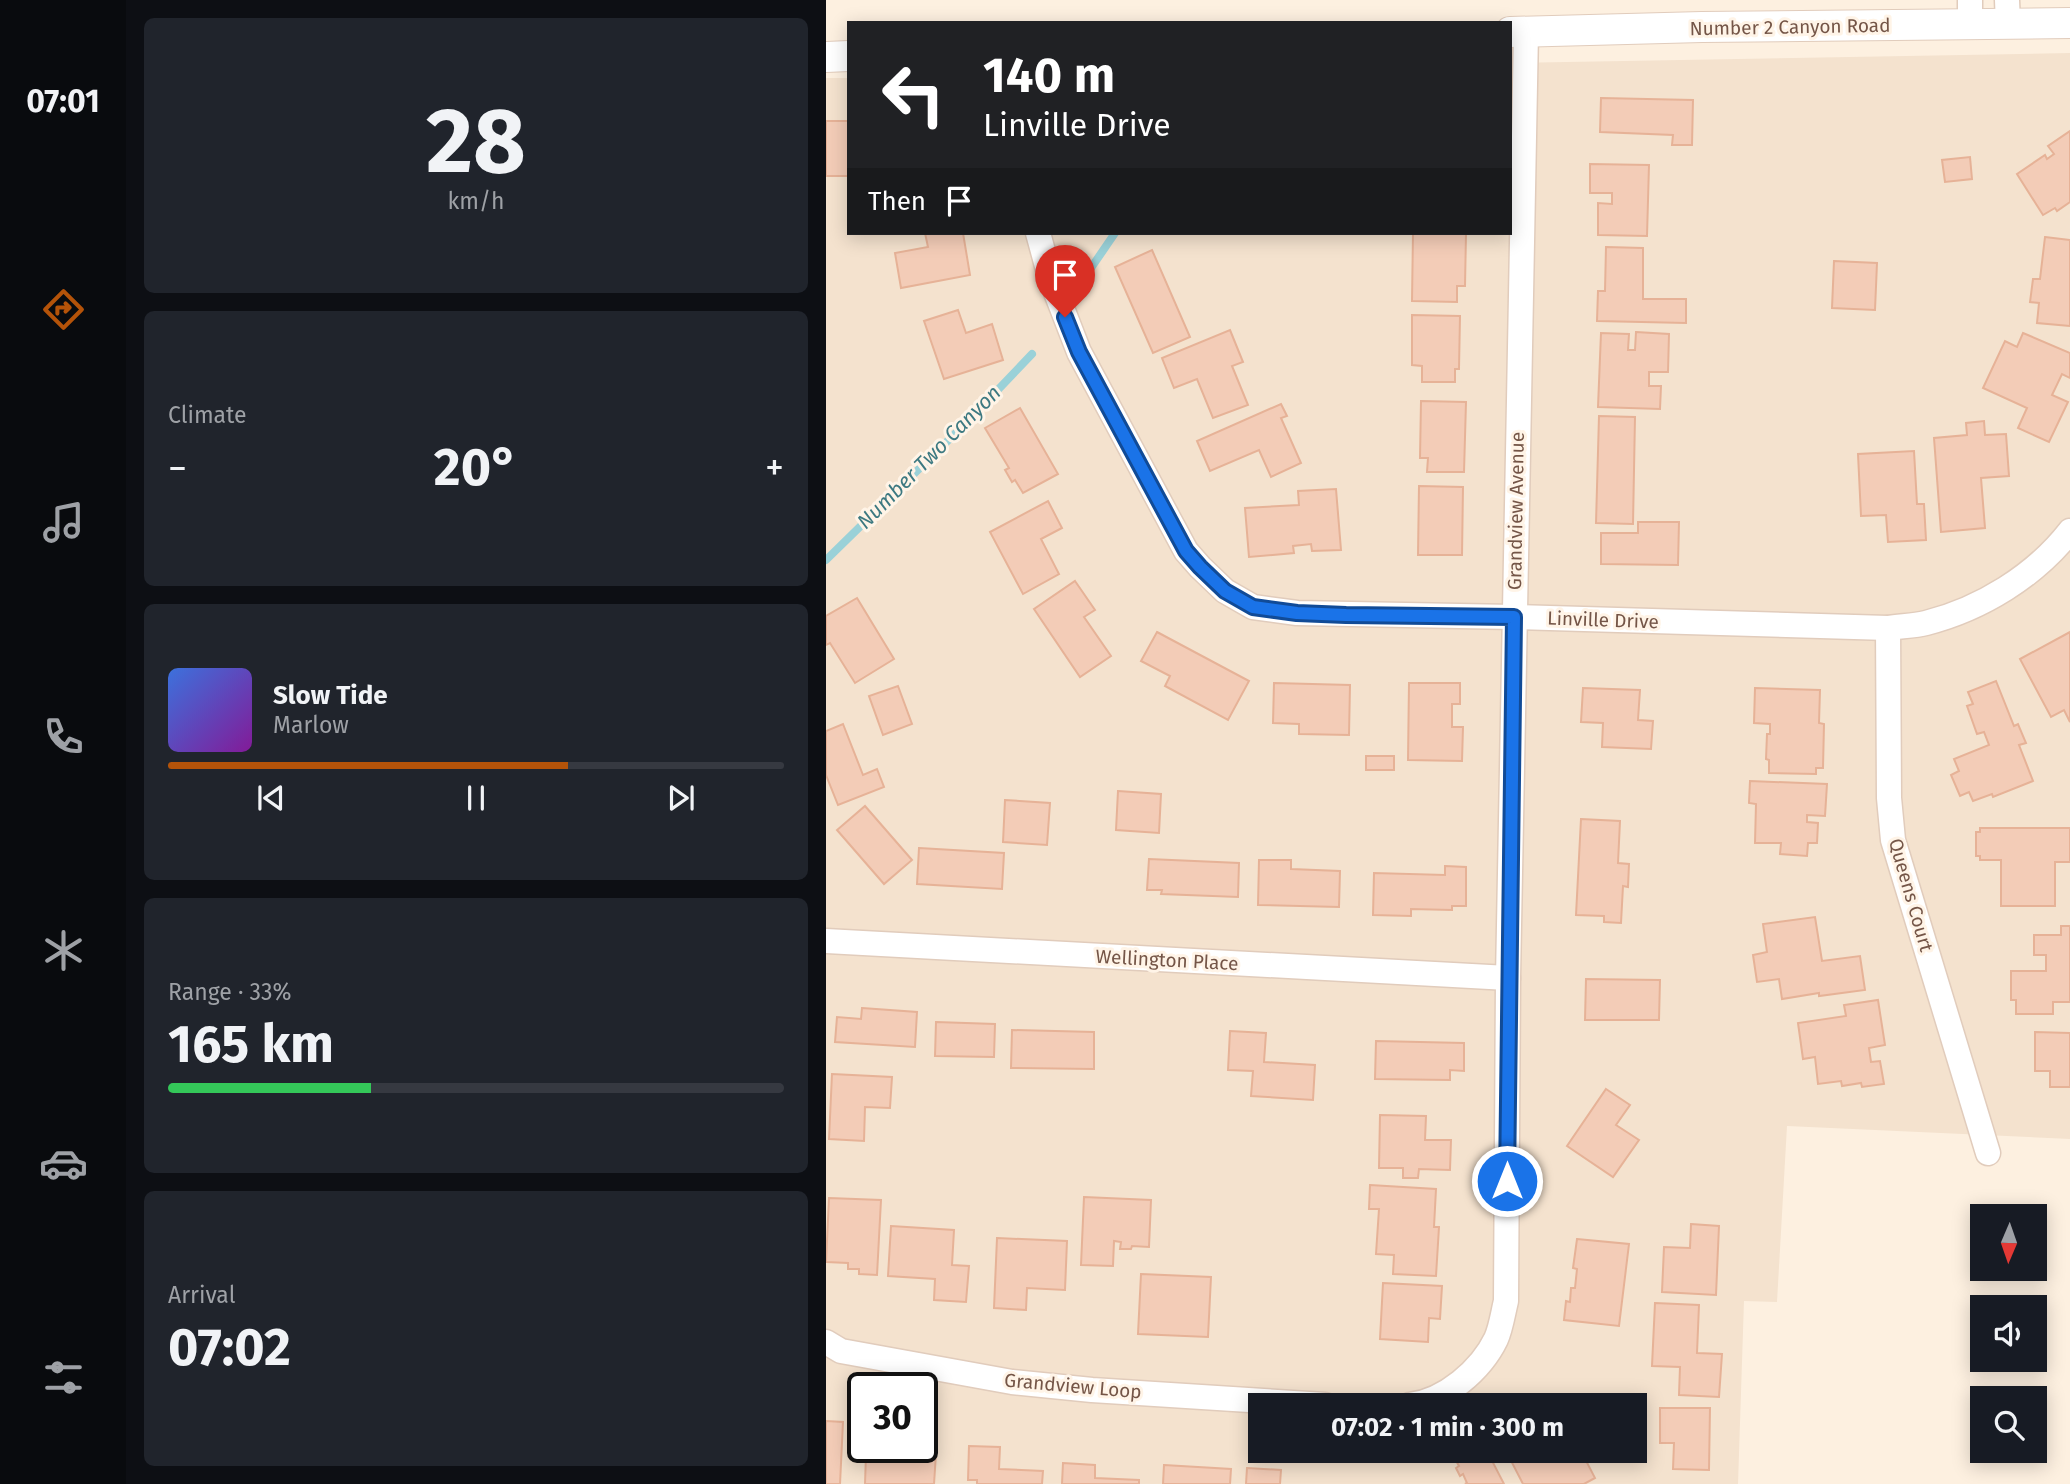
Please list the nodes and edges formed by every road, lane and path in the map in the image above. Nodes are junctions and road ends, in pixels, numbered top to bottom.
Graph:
1 (1970, 12) edge
2 (2007, 12) edge
3 (1702, 14) edge
4 (2070, 23) edge
5 (1518, 32) edge
6 (847, 56) edge
7 (826, 57) edge
8 (1039, 235) edge
9 (2070, 531) edge
10 (1514, 617) junction
11 (1888, 628) junction
12 (826, 941) edge
13 (1508, 978) junction
14 (1988, 1153) dead end
15 (826, 1342) edge
16 (1444, 1393) edge
17 (1248, 1400) edge

1 - 2 street, Number 2 Canyon Road
1 - 3 street, Number 2 Canyon Road
2 - 4 street, Number 2 Canyon Road
3 - 5 street, Number 2 Canyon Road
5 - 10 street, Grandview Avenue
6 - 7 street
8 - 10 street, Linville Drive
9 - 11 street, Linville Drive
10 - 11 street, Linville Drive
10 - 13 street, Grandview Avenue
11 - 14 street, Queens Court
12 - 13 street, Wellington Place
13 - 16 street, Grandview Avenue
15 - 17 street, Grandview Loop

